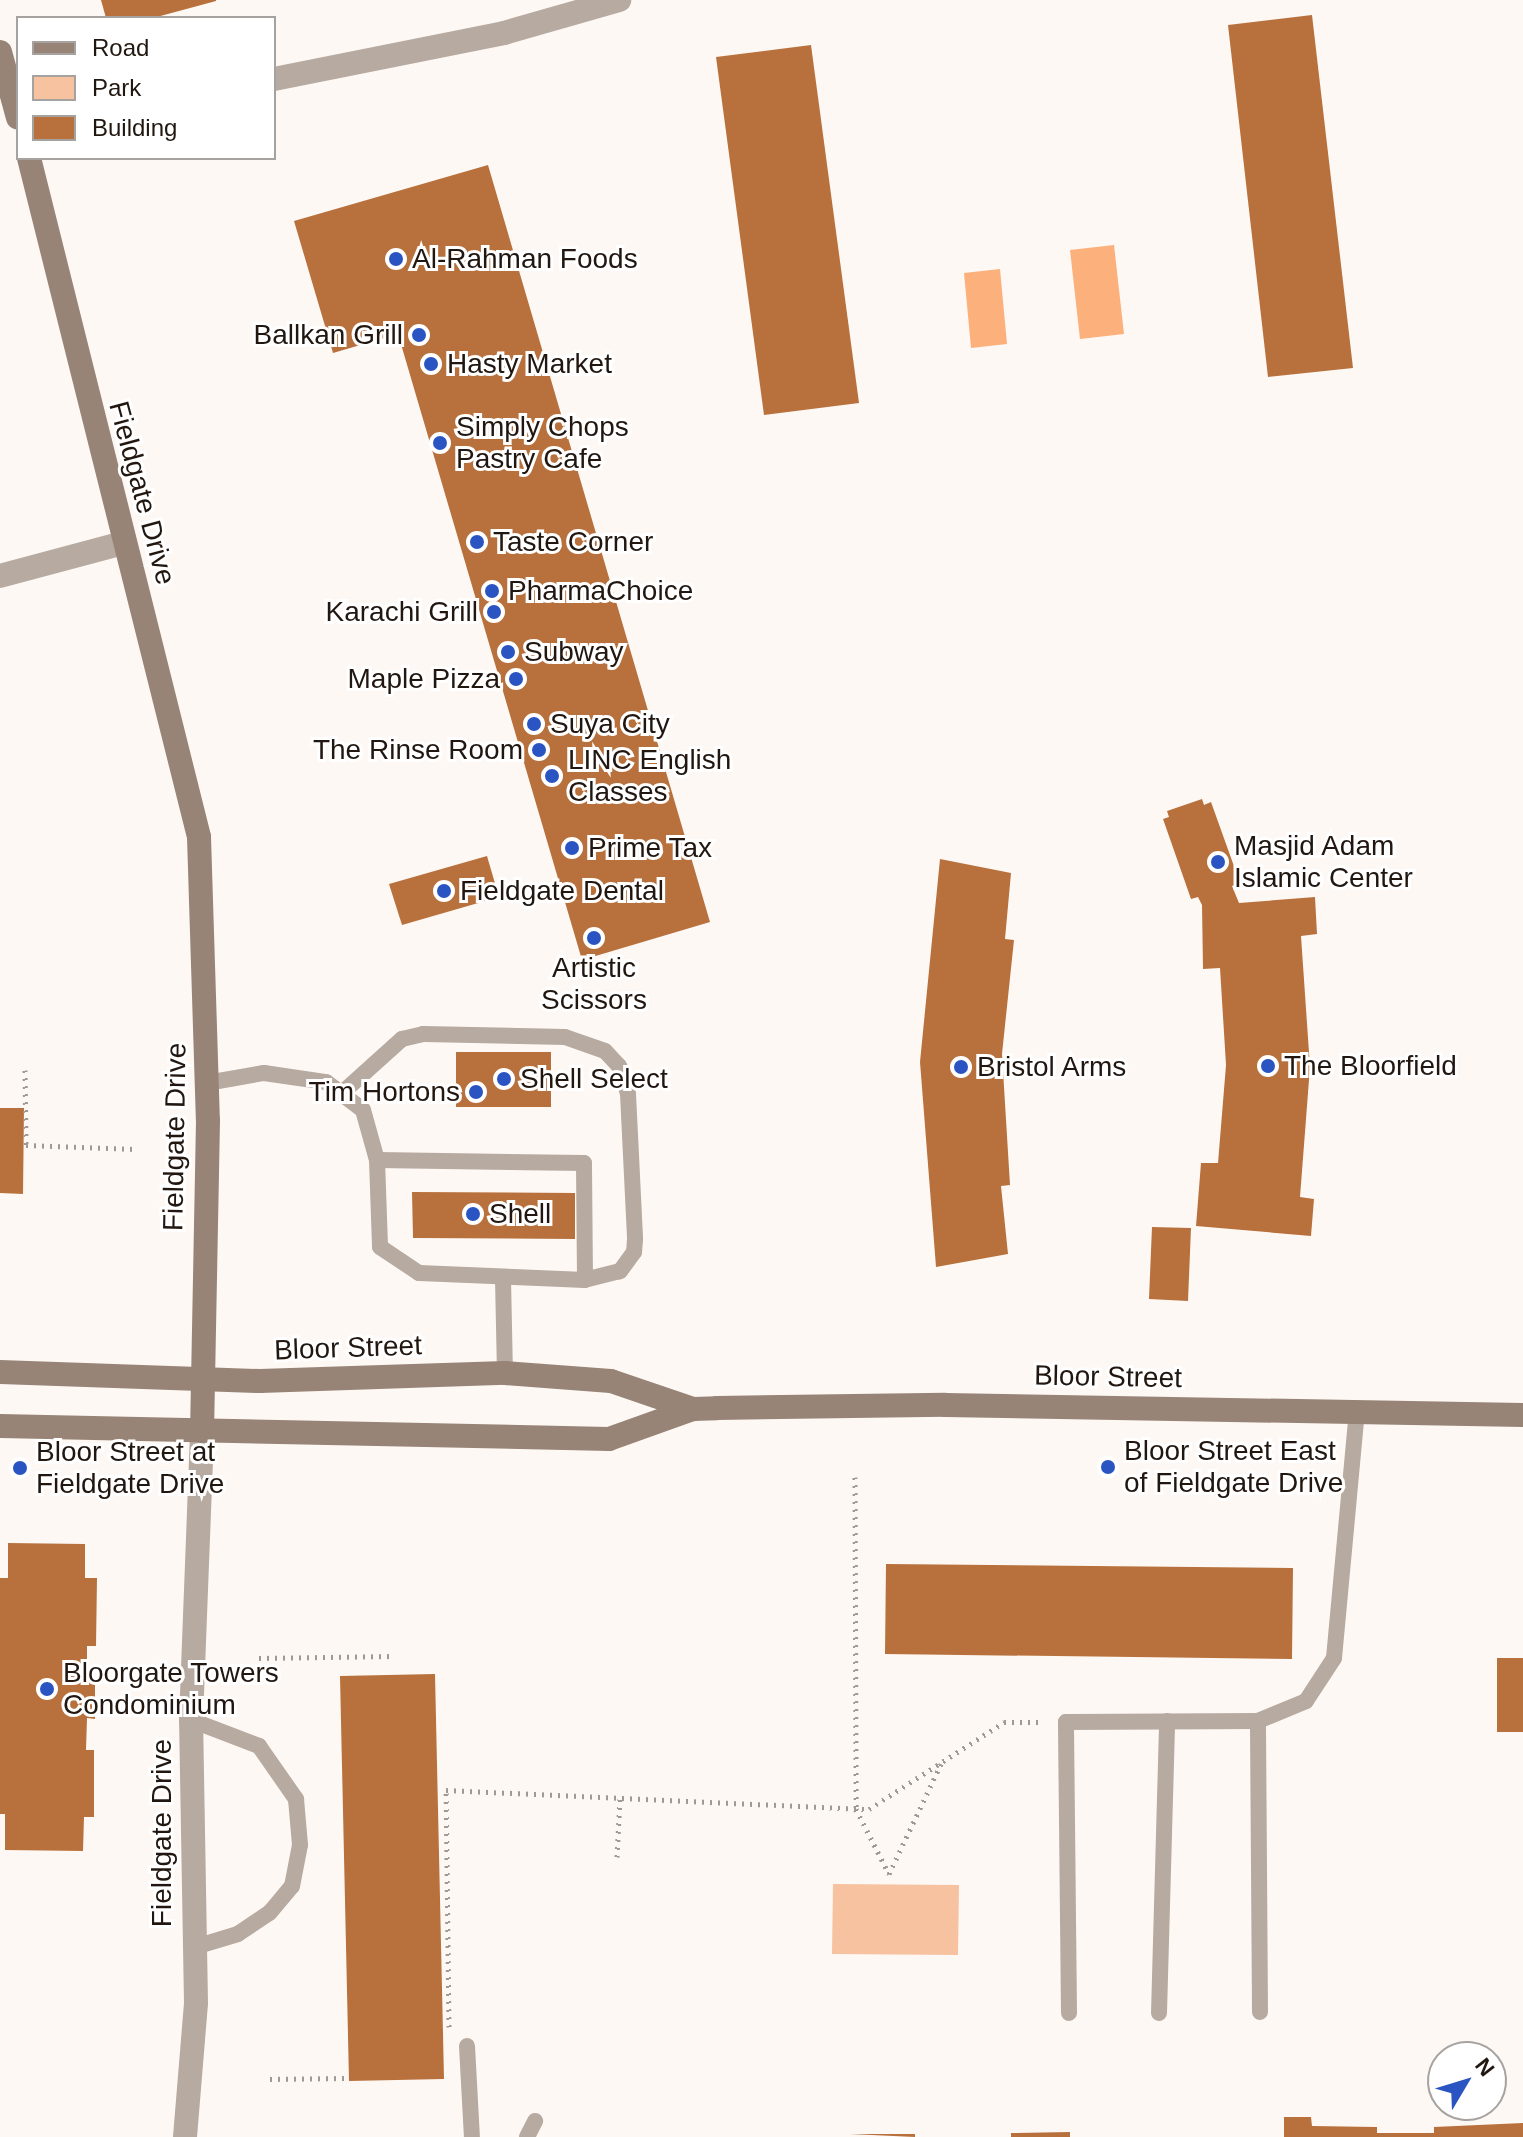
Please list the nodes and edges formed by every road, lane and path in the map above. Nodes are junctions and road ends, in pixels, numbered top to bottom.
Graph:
1 (619, 0) edge
2 (0, 52) edge
3 (276, 79) edge
4 (16, 111) edge
5 (29, 160) edge
6 (123, 543) junction
7 (0, 576) edge
8 (25, 1070) dead end
9 (207, 1083) junction
10 (342, 1093) junction
11 (135, 1149) dead end
12 (377, 1160) junction
13 (503, 1279) junction
14 (585, 1280) junction
15 (0, 1372) edge
16 (505, 1373) junction
17 (200, 1377) junction
18 (693, 1409) junction
19 (1357, 1411) junction
20 (1523, 1415) edge
21 (0, 1426) edge
22 (202, 1431) junction
23 (855, 1477) dead end
24 (394, 1656) dead end
25 (259, 1658) dead end
26 (191, 1720) junction
27 (1167, 1721) junction
28 (1258, 1721) junction
29 (1066, 1722) junction
30 (941, 1764) junction
31 (620, 1798) junction
32 (856, 1809) junction
33 (617, 1857) dead end
34 (192, 1948) junction
35 (1260, 2012) dead end
36 (1069, 2013) dead end
37 (1159, 2013) dead end
38 (449, 2029) dead end
39 (467, 2046) dead end
40 (345, 2078) dead end
41 (270, 2079) dead end
42 (535, 2121) dead end
43 (185, 2137) edge
44 (472, 2137) edge
45 (527, 2137) edge

1 - 3 street
2 - 4 main road
5 - 6 main road, Fieldgate Drive
6 - 7 street
6 - 9 main road, Fieldgate Drive
8 - 11 path
9 - 10 lane
9 - 17 main road, Fieldgate Drive
10 - 12 lane
10 - 14 lane
12 - 13 lane
12 - 14 lane
13 - 14 lane
13 - 16 lane
15 - 17 main road, Bloor Street
16 - 17 main road, Bloor Street
16 - 18 main road, Bloor Street
17 - 22 main road, Fieldgate Drive
18 - 19 main road, Bloor Street
18 - 22 main road, Bloor Street
19 - 20 main road, Bloor Street
19 - 28 lane
21 - 22 main road, Bloor Street
22 - 26 street, Fieldgate Drive
23 - 32 path
24 - 25 path
26 - 34 street, Fieldgate Drive
26 - 34 lane
27 - 28 lane
27 - 29 lane
27 - 37 lane
28 - 35 lane
29 - 30 path
29 - 36 lane
30 - 32 path
30 - 32 path
31 - 32 path
31 - 33 path
31 - 38 path
34 - 43 street, Fieldgate Drive
39 - 44 lane
40 - 41 path
42 - 45 lane

